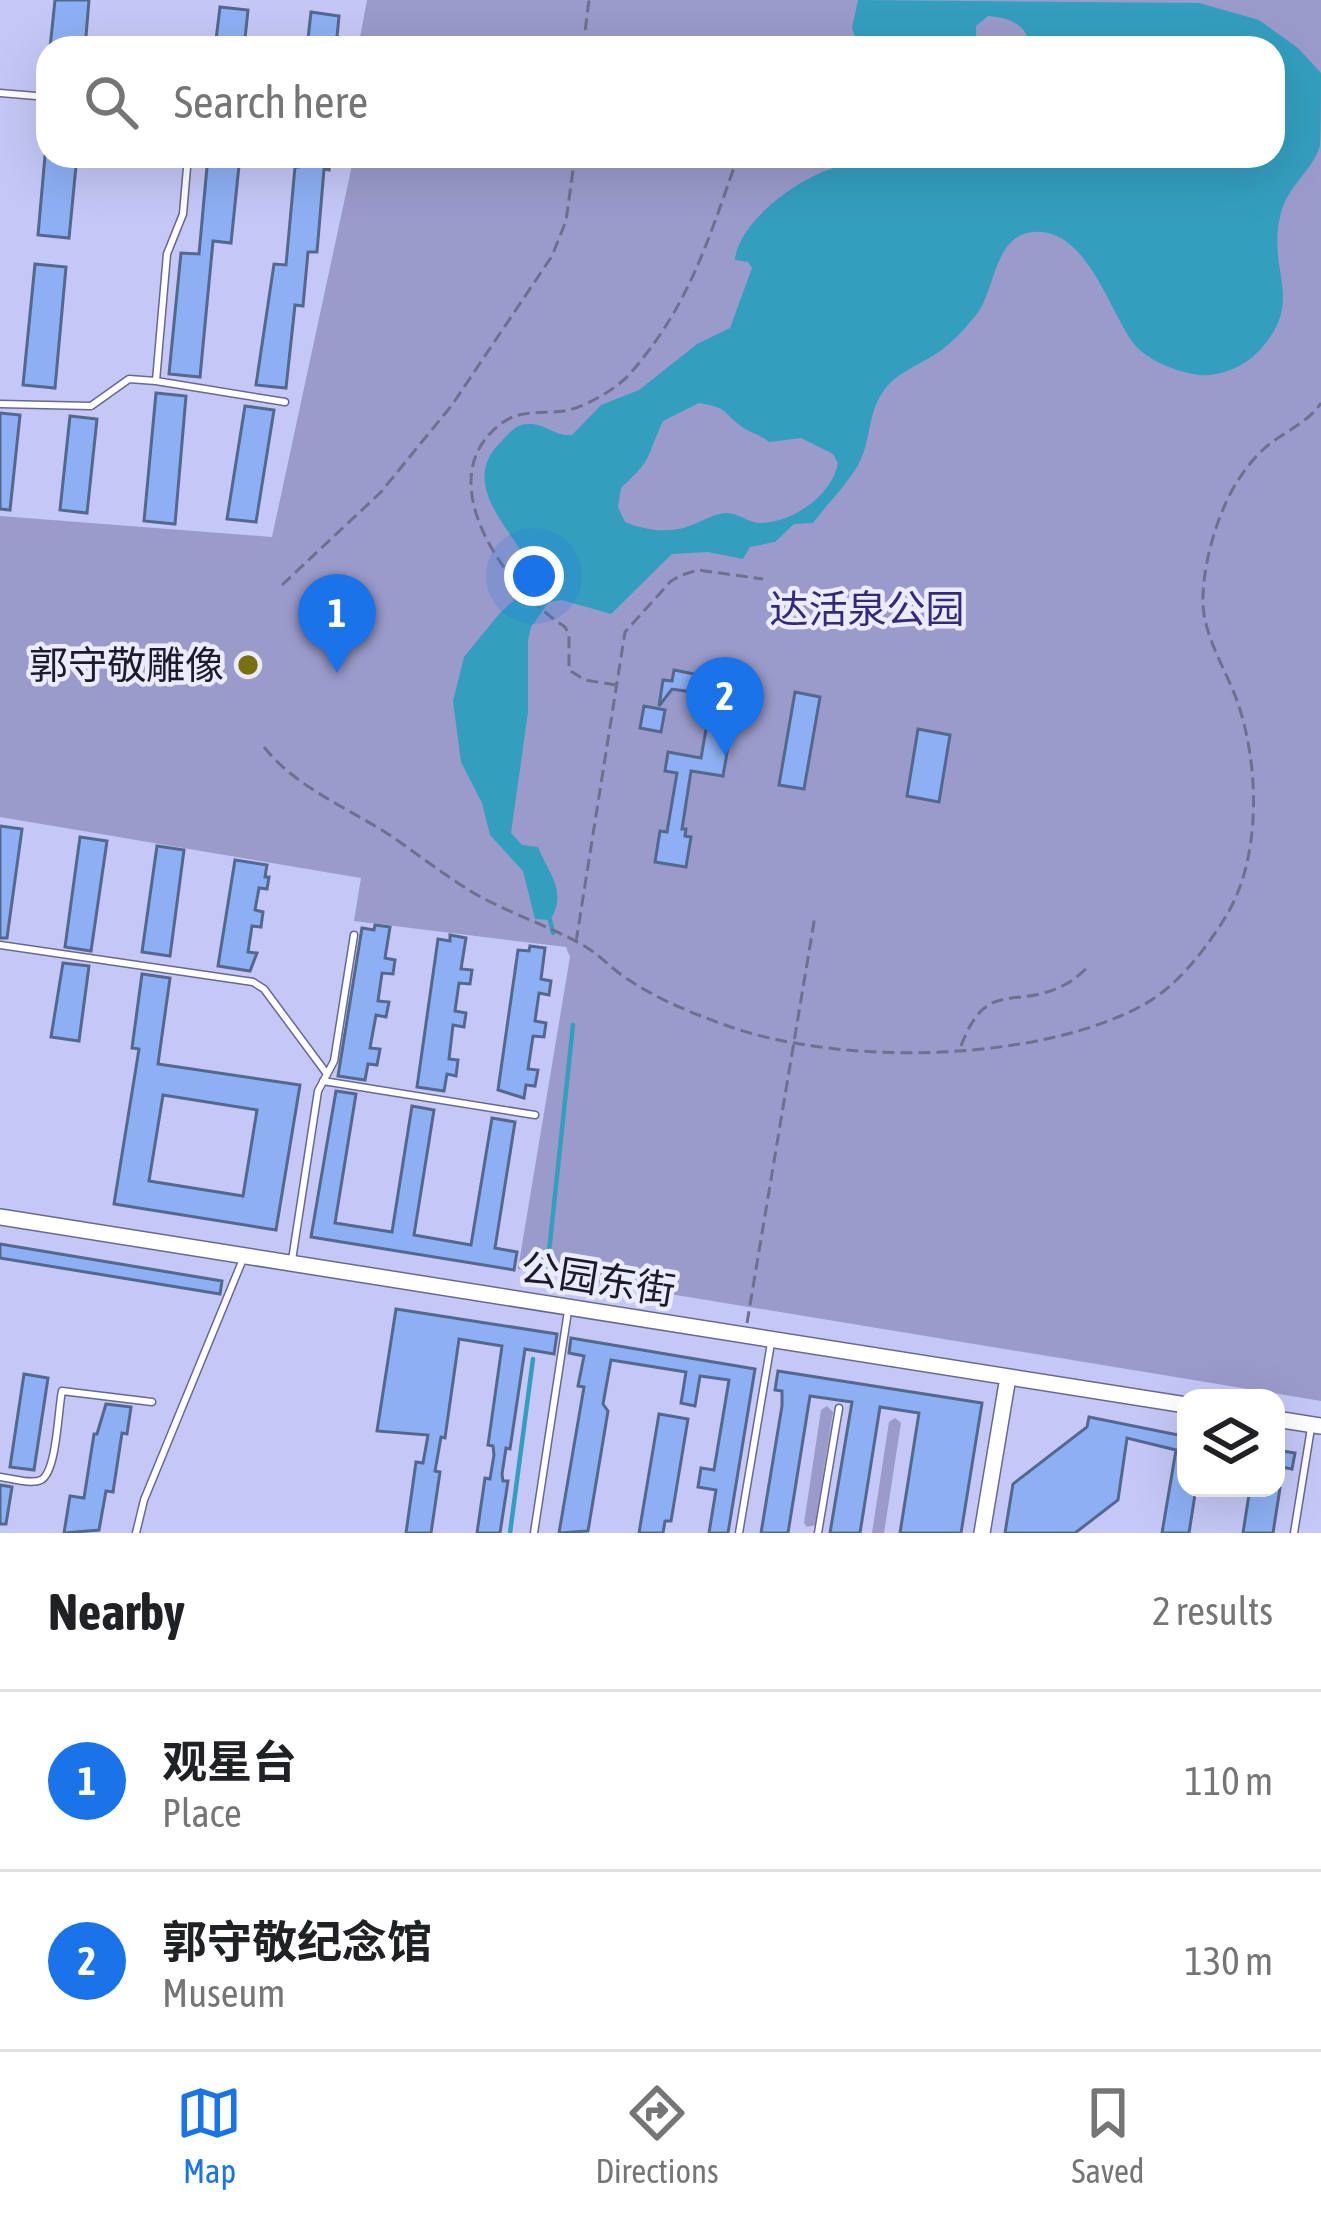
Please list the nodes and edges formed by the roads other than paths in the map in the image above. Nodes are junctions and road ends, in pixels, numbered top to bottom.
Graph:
1 (0, 93) edge
2 (36, 96) edge
3 (187, 168) edge
4 (156, 381) junction
5 (285, 403) dead end
6 (0, 404) edge
7 (354, 934) dead end
8 (0, 945) edge
9 (325, 1078) junction
10 (535, 1114) dead end
11 (0, 1217) edge
12 (244, 1256) junction
13 (291, 1263) junction
14 (568, 1307) junction
15 (772, 1340) junction
16 (1008, 1377) junction
17 (152, 1402) dead end
18 (1177, 1404) edge
19 (839, 1408) dead end
20 (1285, 1420) edge
21 (1316, 1425) edge
22 (0, 1477) edge
23 (136, 1533) edge
24 (534, 1533) edge
25 (740, 1533) edge
26 (818, 1533) edge
27 (982, 1533) edge
28 (1294, 1533) edge

1 - 2 lane
3 - 4 lane
4 - 5 lane
4 - 6 lane
7 - 9 lane
8 - 9 lane
9 - 10 lane
9 - 13 lane
11 - 12 street, 公园东街
12 - 13 street, 公园东街
12 - 23 lane
13 - 14 street, 公园东街
14 - 15 street, 公园东街
14 - 24 lane
15 - 16 street, 公园东街
15 - 25 lane
16 - 18 street, 公园东街
16 - 27 street
17 - 22 lane
19 - 26 lane
20 - 21 street
21 - 28 lane

